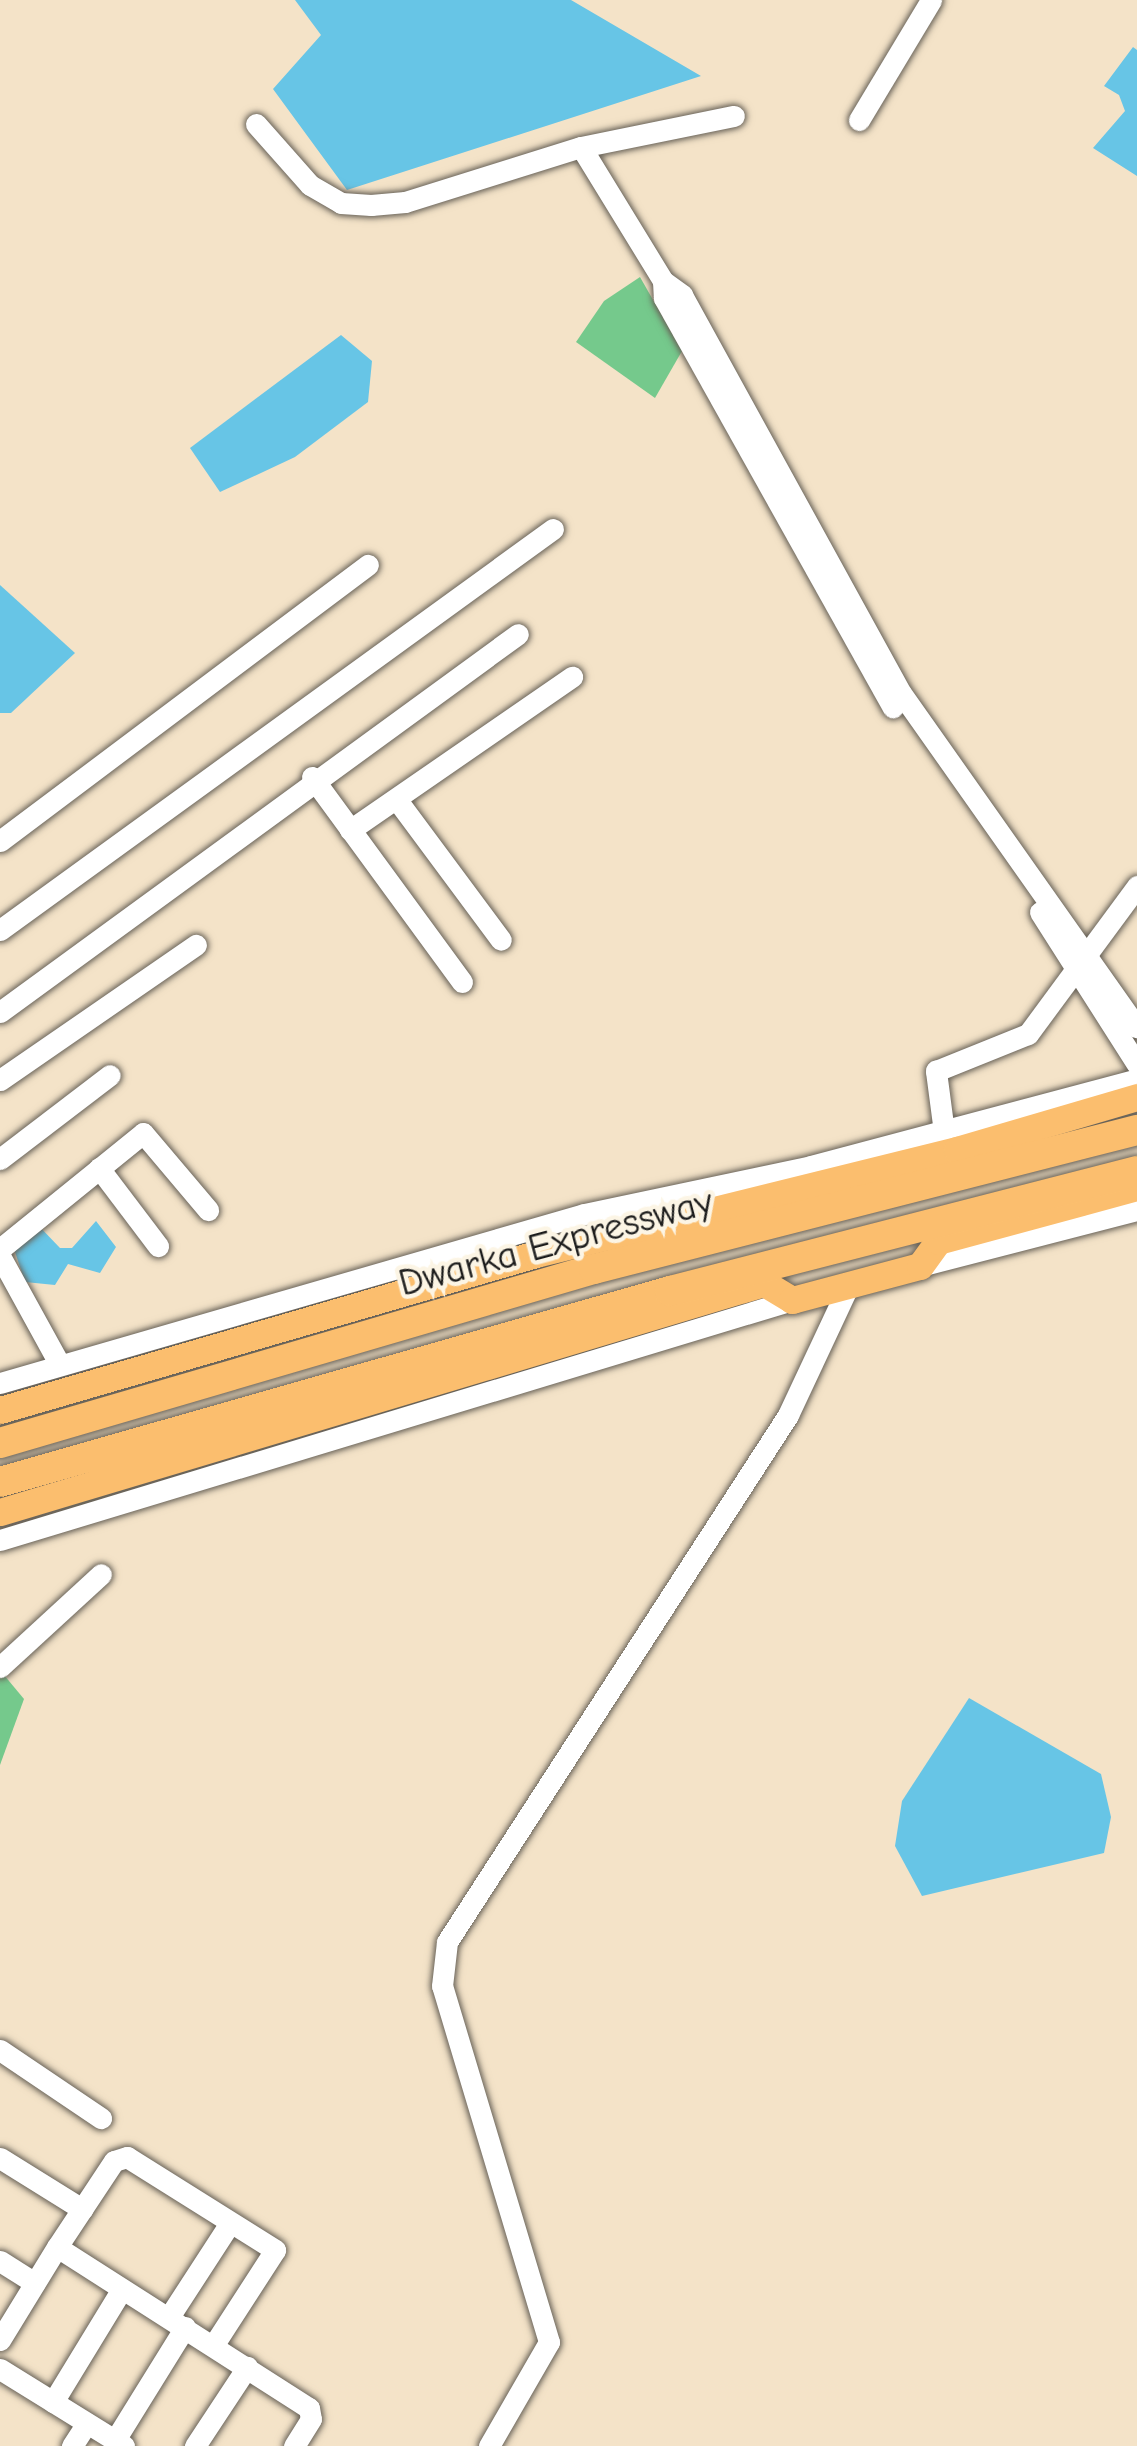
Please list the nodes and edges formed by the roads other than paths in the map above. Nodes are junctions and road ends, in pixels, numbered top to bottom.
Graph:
1 (931, 0) edge
2 (734, 116) dead end
3 (859, 120) dead end
4 (256, 124) dead end
5 (581, 147) junction
6 (553, 529) dead end
7 (368, 565) dead end
8 (518, 634) dead end
9 (572, 677) dead end
10 (312, 778) junction
11 (397, 800) junction
12 (350, 830) junction
13 (0, 841) edge
14 (1137, 886) edge
15 (0, 930) edge
16 (501, 940) dead end
17 (196, 945) dead end
18 (1086, 961) junction
19 (462, 982) dead end
20 (0, 1012) edge
21 (1137, 1027) edge
22 (1137, 1064) edge
23 (110, 1075) dead end
24 (1137, 1079) edge
25 (0, 1080) edge
26 (1137, 1097) edge
27 (1137, 1130) edge
28 (944, 1132) junction
29 (0, 1159) edge
30 (99, 1168) junction
31 (1137, 1172) edge
32 (1137, 1187) edge
33 (208, 1210) dead end
34 (1137, 1210) edge
35 (158, 1246) dead end
36 (2, 1259) edge
37 (920, 1266) junction
38 (849, 1285) junction
39 (792, 1300) junction
40 (60, 1366) junction
41 (0, 1383) edge
42 (0, 1410) edge
43 (0, 1443) edge
44 (0, 1482) edge
45 (0, 1512) edge
46 (0, 1540) edge
47 (101, 1574) dead end
48 (0, 1666) edge
49 (0, 2050) edge
50 (101, 2118) dead end
51 (0, 2158) edge
52 (82, 2209) junction
53 (230, 2223) junction
54 (57, 2248) junction
55 (0, 2261) edge
56 (34, 2283) junction
57 (122, 2289) junction
58 (177, 2322) junction
59 (0, 2340) edge
60 (213, 2346) junction
61 (247, 2367) junction
62 (0, 2369) edge
63 (53, 2402) junction
64 (87, 2423) junction
65 (120, 2443) edge
66 (72, 2446) edge
67 (195, 2446) edge
68 (294, 2446) edge
69 (489, 2446) edge

1 - 3 street
2 - 5 street
4 - 5 street
5 - 18 street
6 - 15 street
7 - 13 street
8 - 10 street
9 - 11 street
10 - 12 street
10 - 20 street
11 - 12 street
11 - 16 street
12 - 19 street
14 - 18 street
17 - 25 street
18 - 21 street
18 - 22 street
18 - 28 street
23 - 29 street
24 - 28 street
26 - 42 main road
27 - 43 highway, Dwarka Expressway
28 - 40 street
30 - 33 street
30 - 35 street
30 - 36 street
31 - 44 highway, Dwarka Expressway
32 - 37 main road
34 - 37 street
36 - 40 street
37 - 38 main road
38 - 39 main road
38 - 69 street
39 - 45 main road
39 - 46 street
40 - 41 street
47 - 48 street
49 - 50 street
51 - 52 street
52 - 53 street
52 - 54 street
53 - 58 street
53 - 60 street
54 - 56 street
54 - 57 street
55 - 56 street
56 - 59 street
57 - 58 street
57 - 63 street
58 - 60 street
58 - 65 street
60 - 61 street
61 - 67 street
61 - 68 street
62 - 63 street
63 - 64 street
64 - 65 street
64 - 66 street

